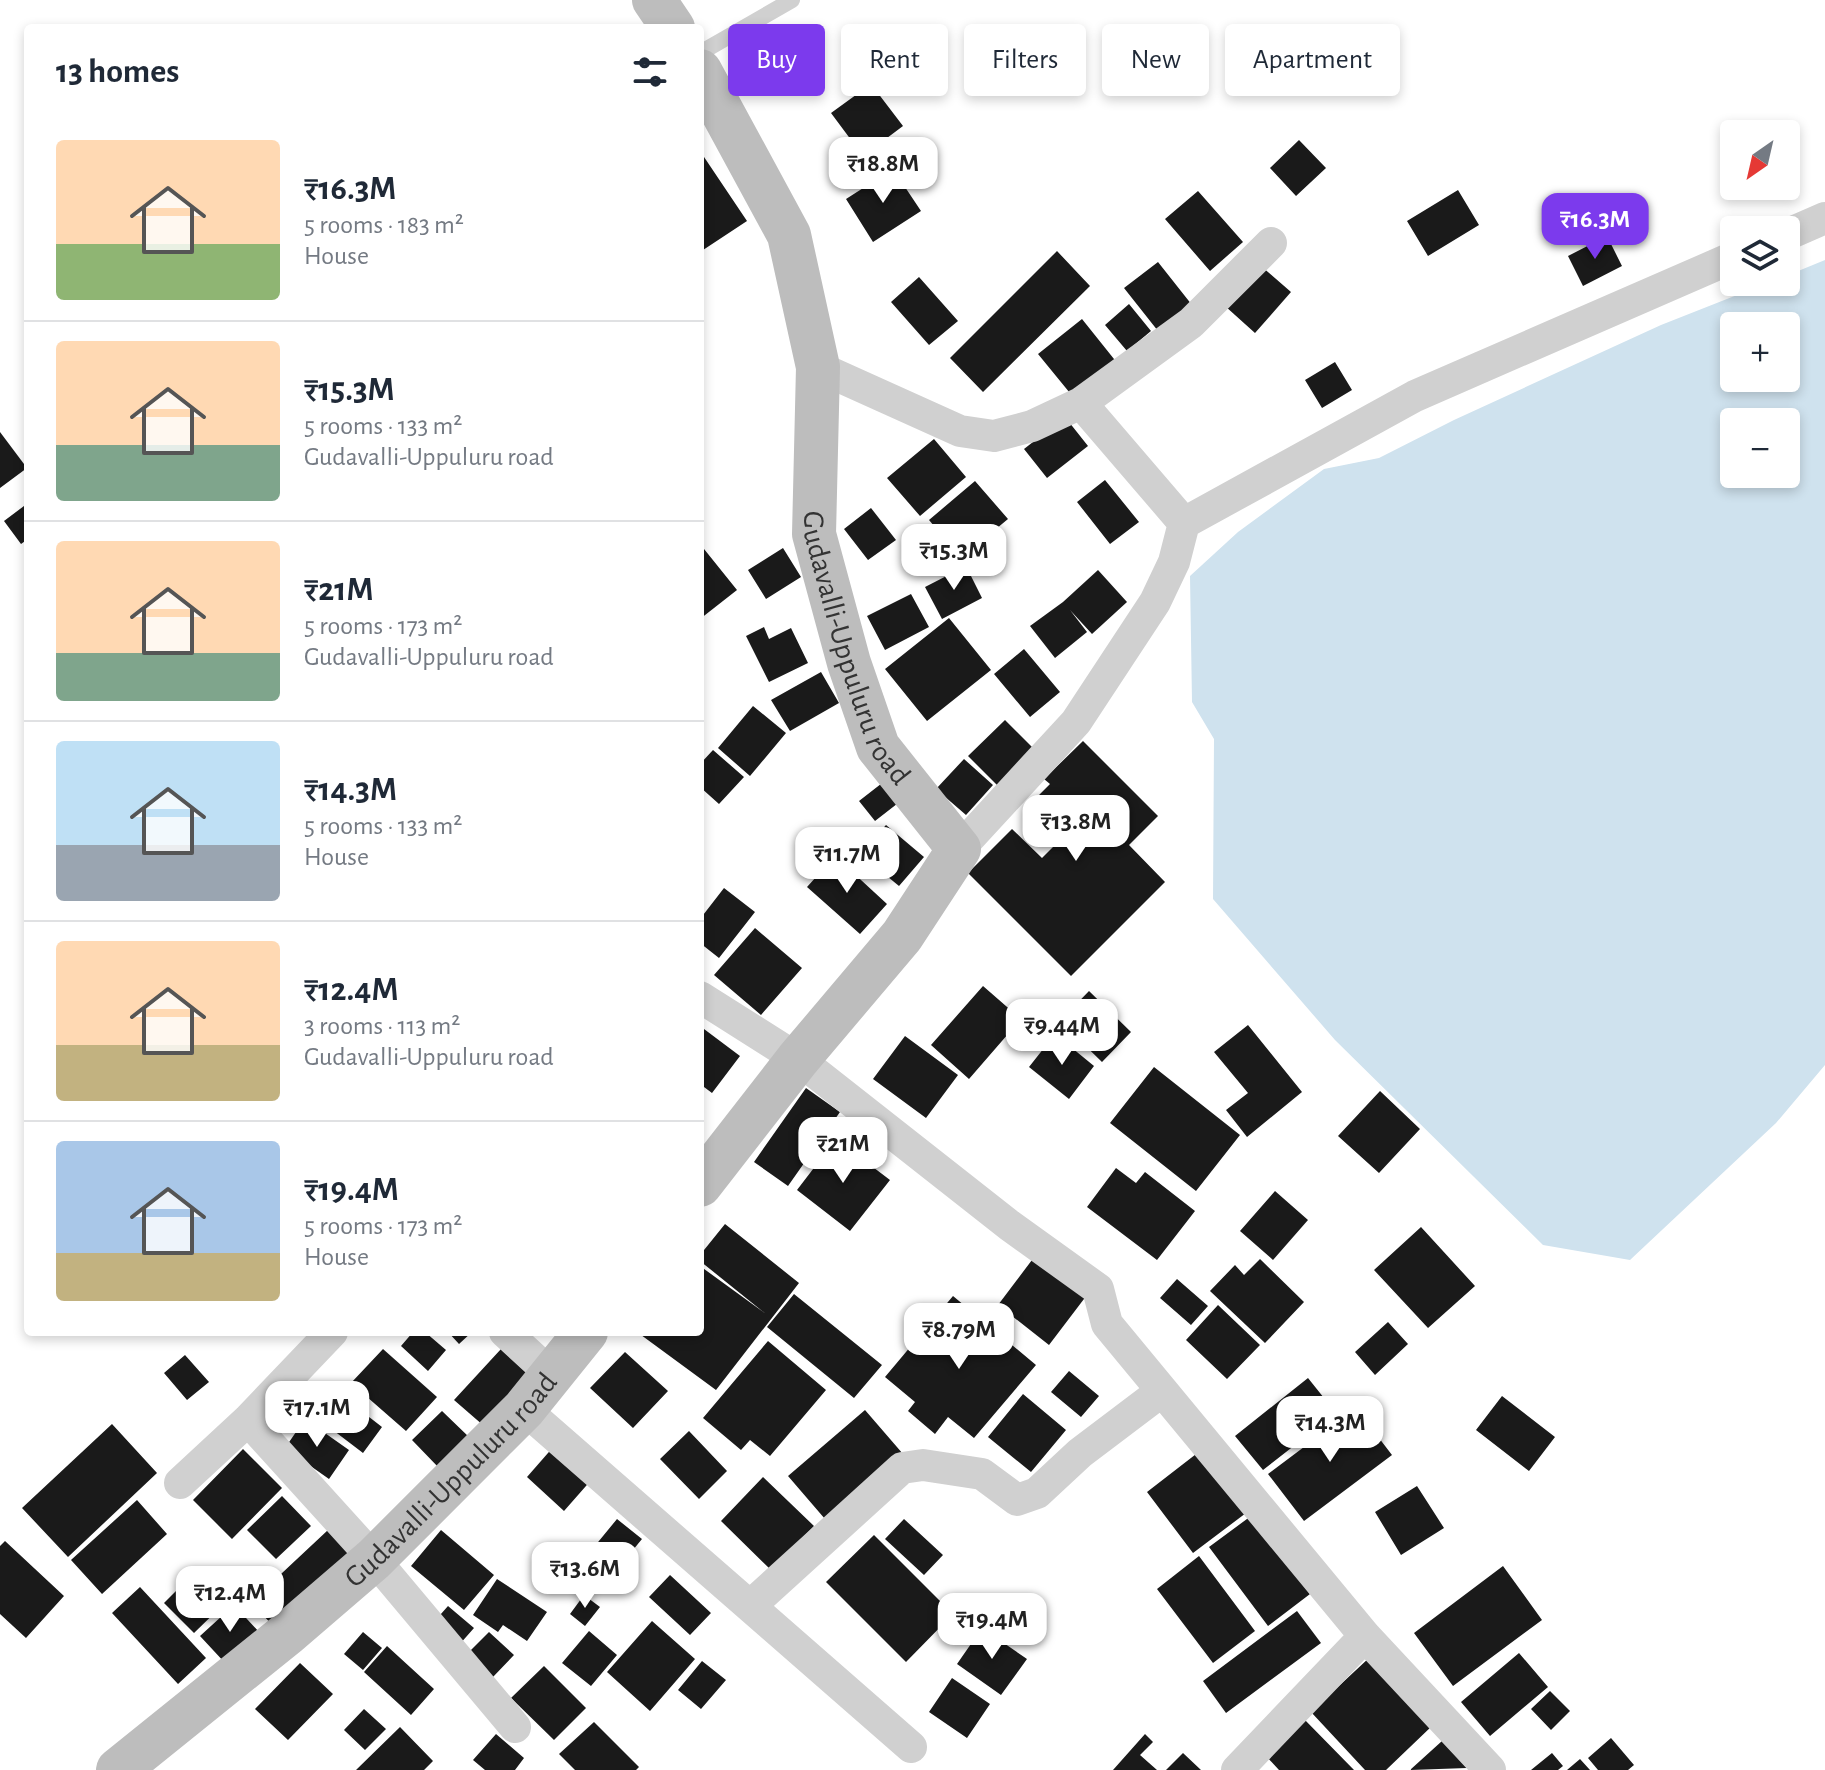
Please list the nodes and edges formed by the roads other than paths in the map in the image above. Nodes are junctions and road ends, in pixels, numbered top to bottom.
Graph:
1 (654, 0) edge
2 (792, 0) edge
3 (670, 24) edge
4 (704, 51) edge
5 (704, 78) edge
6 (1825, 218) edge
7 (1800, 229) edge
8 (1271, 243) dead end
9 (1720, 263) edge
10 (818, 367) junction
11 (1081, 403) junction
12 (1184, 523) junction
13 (959, 849) junction
14 (704, 1000) edge
15 (798, 1059) junction
16 (704, 1180) edge
17 (328, 1336) edge
18 (509, 1336) edge
19 (583, 1336) edge
20 (553, 1376) junction
21 (1162, 1391) junction
22 (524, 1409) junction
23 (248, 1420) junction
24 (180, 1483) dead end
25 (374, 1559) junction
26 (750, 1606) junction
27 (1365, 1636) junction
28 (515, 1727) dead end
29 (911, 1747) dead end
30 (118, 1770) edge
31 (1237, 1770) edge
32 (1490, 1770) edge

1 - 3 main road
2 - 4 lane
5 - 10 main road, Gudavalli-Uppuluru road
6 - 7 street
8 - 11 street
9 - 12 street
10 - 11 street
10 - 13 main road, Gudavalli-Uppuluru road
11 - 12 street
12 - 13 street
13 - 15 main road
14 - 15 street
15 - 16 main road
15 - 21 street
17 - 23 street
18 - 20 street
19 - 20 main road, Gudavalli-Uppuluru road
20 - 22 main road, Gudavalli-Uppuluru road
21 - 26 street
21 - 27 street
22 - 25 main road, Gudavalli-Uppuluru road
22 - 26 street
23 - 24 street
23 - 25 street
25 - 28 street
25 - 30 main road, Gudavalli-Uppuluru road
26 - 29 street
27 - 31 street
27 - 32 street

